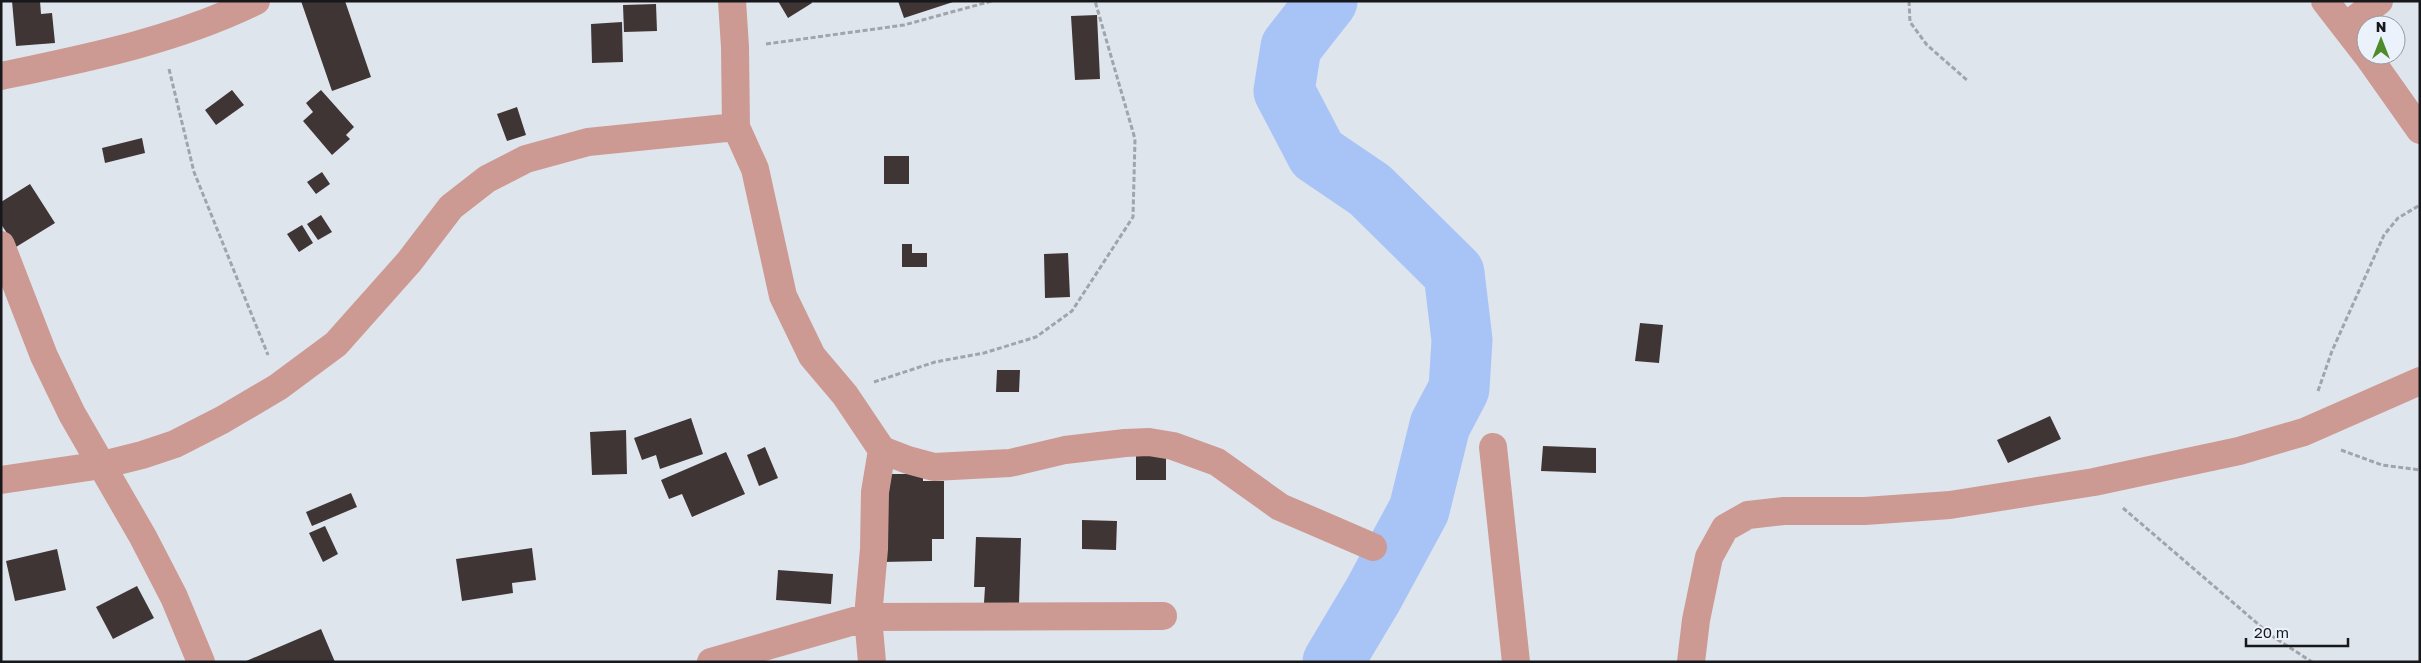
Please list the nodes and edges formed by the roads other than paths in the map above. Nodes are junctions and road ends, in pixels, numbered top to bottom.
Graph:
1 (256, 1) edge
2 (732, 1) edge
3 (2325, 1) edge
4 (2379, 1) edge
5 (2346, 26) junction
6 (2356, 40) edge
7 (2374, 65) edge
8 (1, 76) edge
9 (736, 127) junction
10 (2420, 130) edge
11 (1, 245) edge
12 (2420, 382) edge
13 (1493, 447) dead end
14 (882, 450) junction
15 (102, 465) junction
16 (1, 480) edge
17 (1373, 547) dead end
18 (1163, 616) dead end
19 (868, 617) junction
20 (201, 662) edge
21 (711, 662) edge
22 (872, 662) edge
23 (1516, 662) edge
24 (1691, 662) edge

1 - 8 street
2 - 9 street
3 - 5 street
4 - 5 street
5 - 6 street
7 - 10 street
9 - 14 street
9 - 15 street
11 - 15 street
12 - 24 street
13 - 23 street
14 - 17 street
14 - 19 street
15 - 16 street
15 - 20 street
18 - 19 street
19 - 21 street
19 - 22 street

